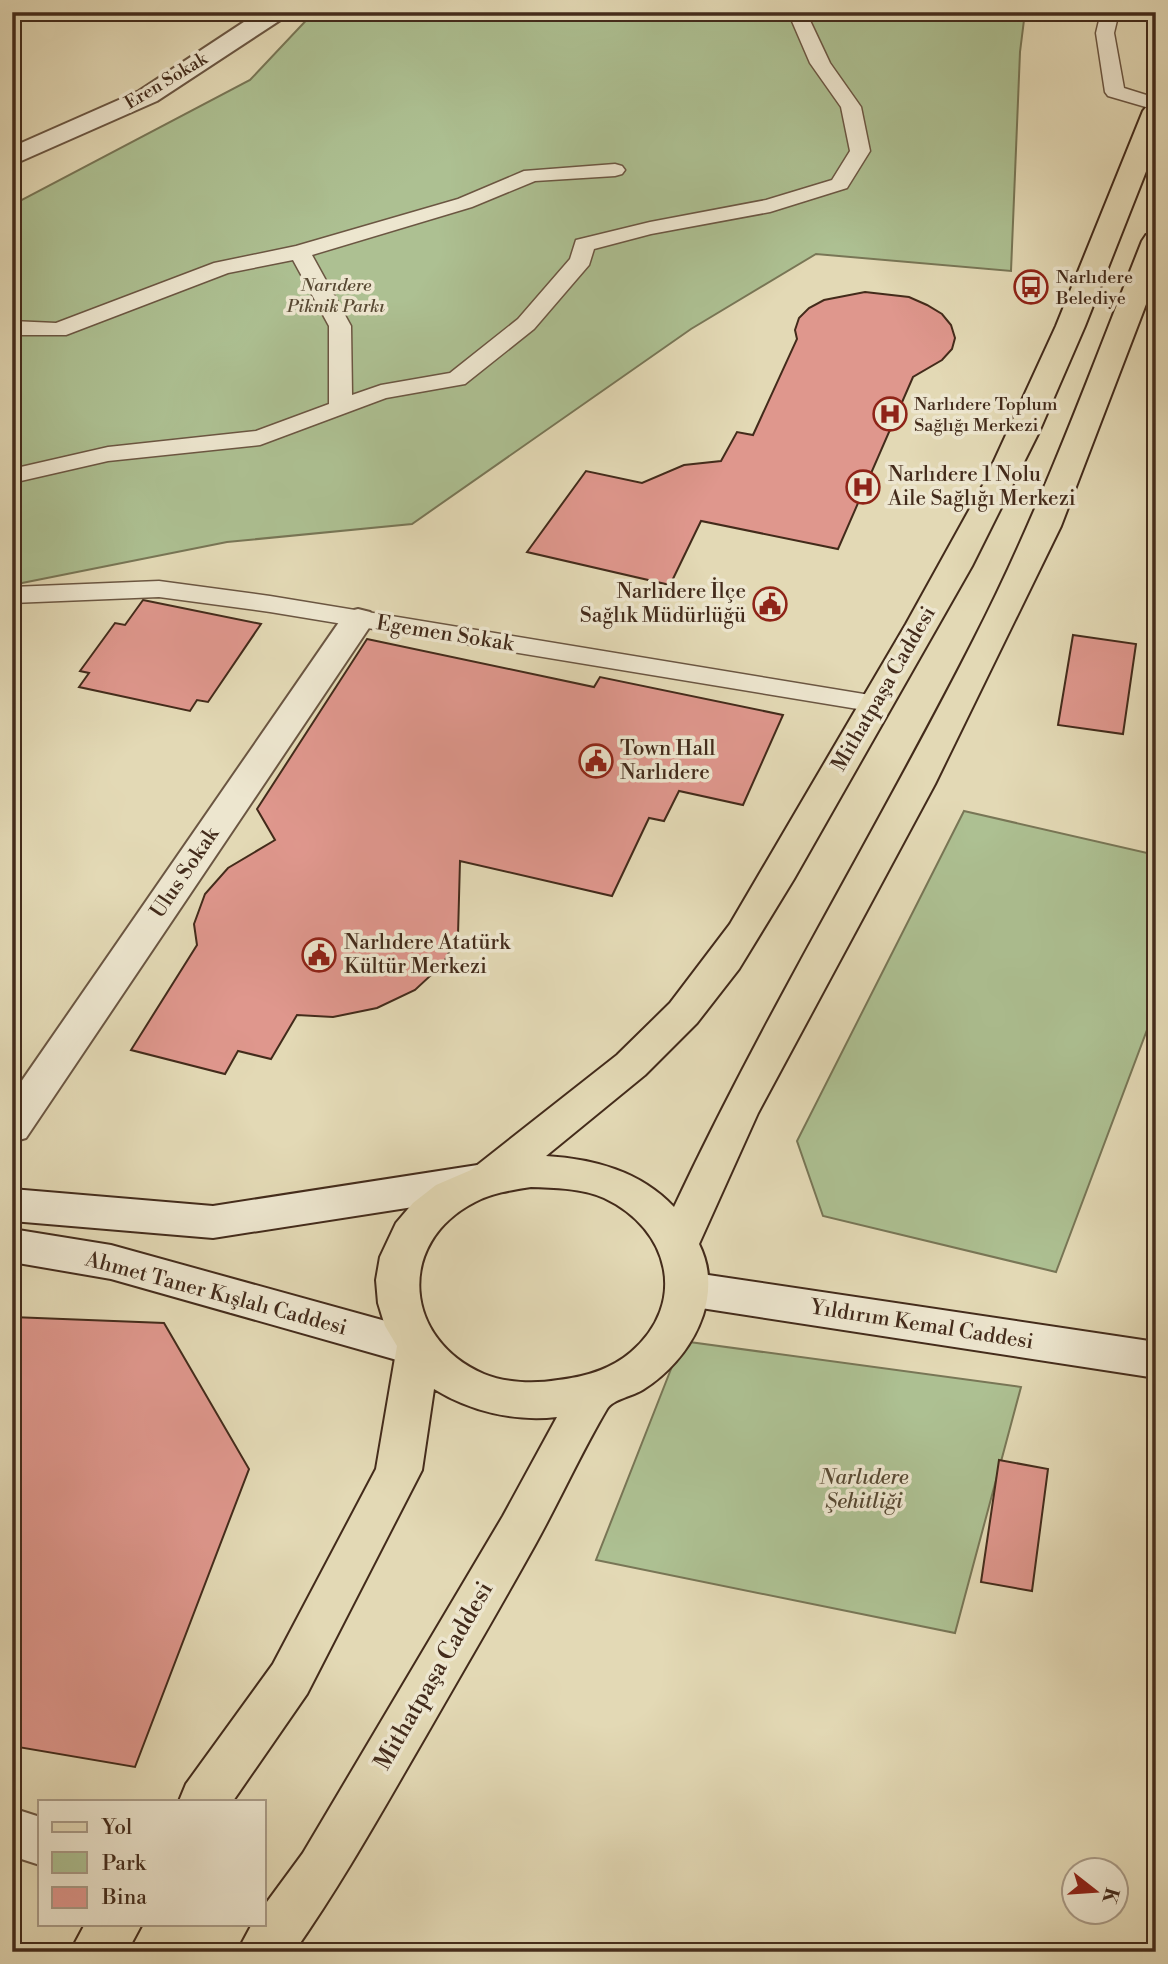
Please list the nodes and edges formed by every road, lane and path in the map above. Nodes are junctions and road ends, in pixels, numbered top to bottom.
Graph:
1 (275, 12) edge
2 (797, 12) edge
3 (1110, 12) edge
4 (1156, 104) edge
5 (1156, 111) edge
6 (12, 157) edge
7 (615, 170) dead end
8 (1156, 241) edge
9 (300, 252) junction
10 (12, 328) edge
11 (341, 407) junction
12 (12, 476) edge
13 (12, 595) edge
14 (358, 619) junction
15 (876, 704) junction
16 (12, 1127) edge
17 (486, 1180) junction
18 (12, 1205) edge
19 (678, 1243) junction
20 (12, 1245) edge
21 (688, 1289) junction
22 (418, 1348) junction
23 (1156, 1360) edge
24 (593, 1393) junction
25 (205, 1800) edge
26 (12, 1832) edge
27 (38, 1840) edge
28 (115, 1926) edge
29 (96, 1952) edge
30 (263, 1952) edge

1 - 6 street, Eren Sokak
2 - 11 lane
3 - 4 lane
5 - 15 main road, Mithatpaşa Caddesi
7 - 9 lane
8 - 19 main road
9 - 10 lane
9 - 11 lane
11 - 12 lane
13 - 14 lane, Egemen Sokak
14 - 15 lane, Egemen Sokak
14 - 16 street, Ulus Sokak
15 - 17 main road, Mithatpaşa Caddesi
17 - 18 street
17 - 19 main road
17 - 22 main road
19 - 21 main road
20 - 22 street, Ahmet Taner Kışlalı Caddesi
21 - 23 street, Yıldırım Kemal Caddesi
21 - 24 main road
22 - 24 main road
22 - 25 main road
24 - 30 main road, Mithatpaşa Caddesi
26 - 27 street
28 - 29 main road

